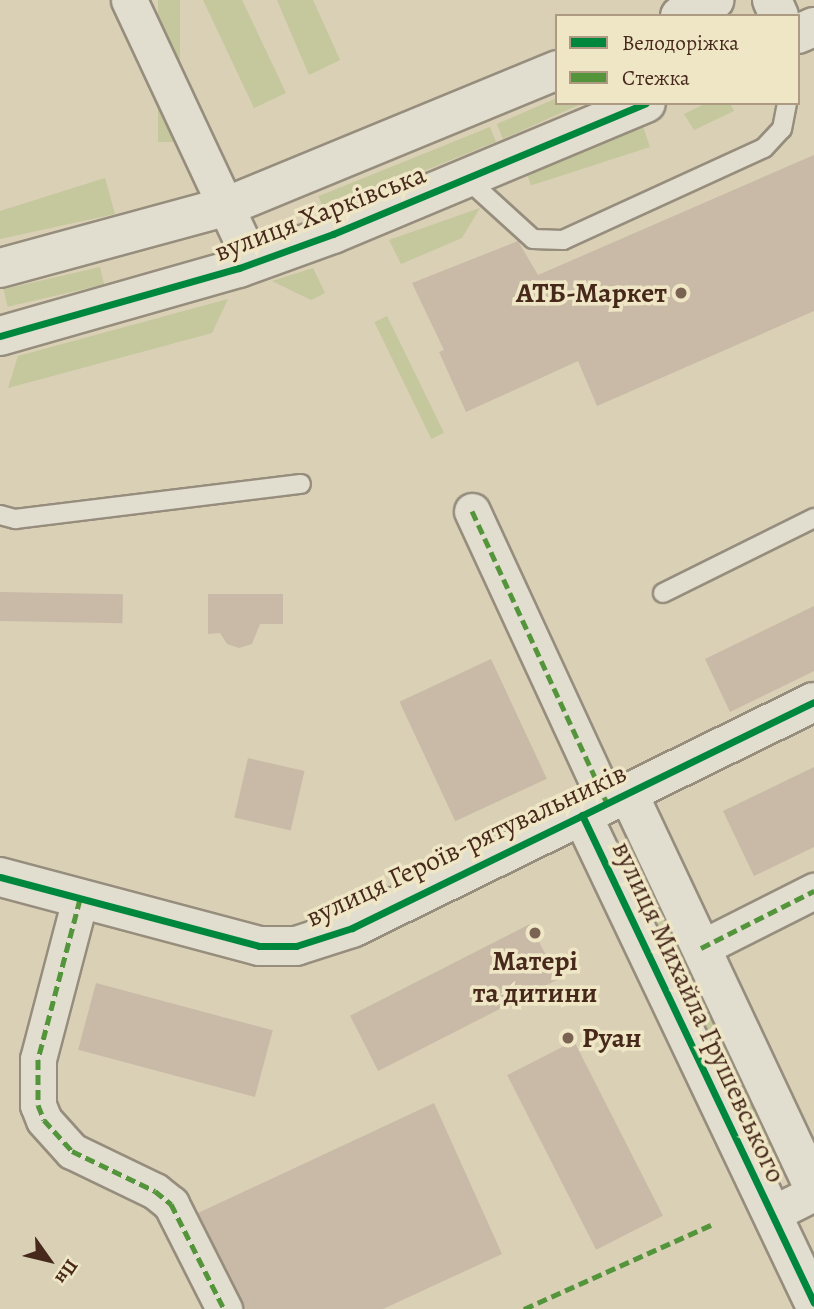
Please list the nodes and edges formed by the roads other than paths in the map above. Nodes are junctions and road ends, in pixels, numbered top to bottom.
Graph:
1 (129, 0) edge
2 (715, 0) edge
3 (684, 14) edge
4 (555, 71) edge
5 (641, 105) edge
6 (787, 105) edge
7 (467, 179) junction
8 (225, 207) junction
9 (252, 263) junction
10 (0, 268) edge
11 (0, 336) edge
12 (300, 484) dead end
13 (472, 511) dead end
14 (0, 514) edge
15 (814, 519) edge
16 (663, 593) dead end
17 (814, 702) edge
18 (606, 804) junction
19 (0, 877) edge
20 (814, 891) edge
21 (80, 899) junction
22 (701, 948) junction
23 (814, 1191) edge
24 (772, 1214) junction
25 (814, 1303) edge
26 (224, 1309) edge

1 - 8 street
2 - 3 street
4 - 8 street, вулиця Харківська
5 - 7 street, вулиця Харківська
6 - 7 lane
7 - 9 street, вулиця Харківська
8 - 9 street
8 - 10 street, вулиця Харківська
9 - 11 street, вулиця Харківська
12 - 14 lane
13 - 18 street
15 - 16 lane
17 - 18 street, вулиця Героїв-рятувальників
18 - 21 street, вулиця Героїв-рятувальників
18 - 22 street, вулиця Михайла Грушевського
18 - 24 street, вулиця Михайла Грушевського
19 - 21 street, вулиця Героїв-рятувальників
20 - 22 street
21 - 26 street
22 - 23 street, вулиця Михайла Грушевського
23 - 24 street
24 - 25 street, вулиця Михайла Грушевського

